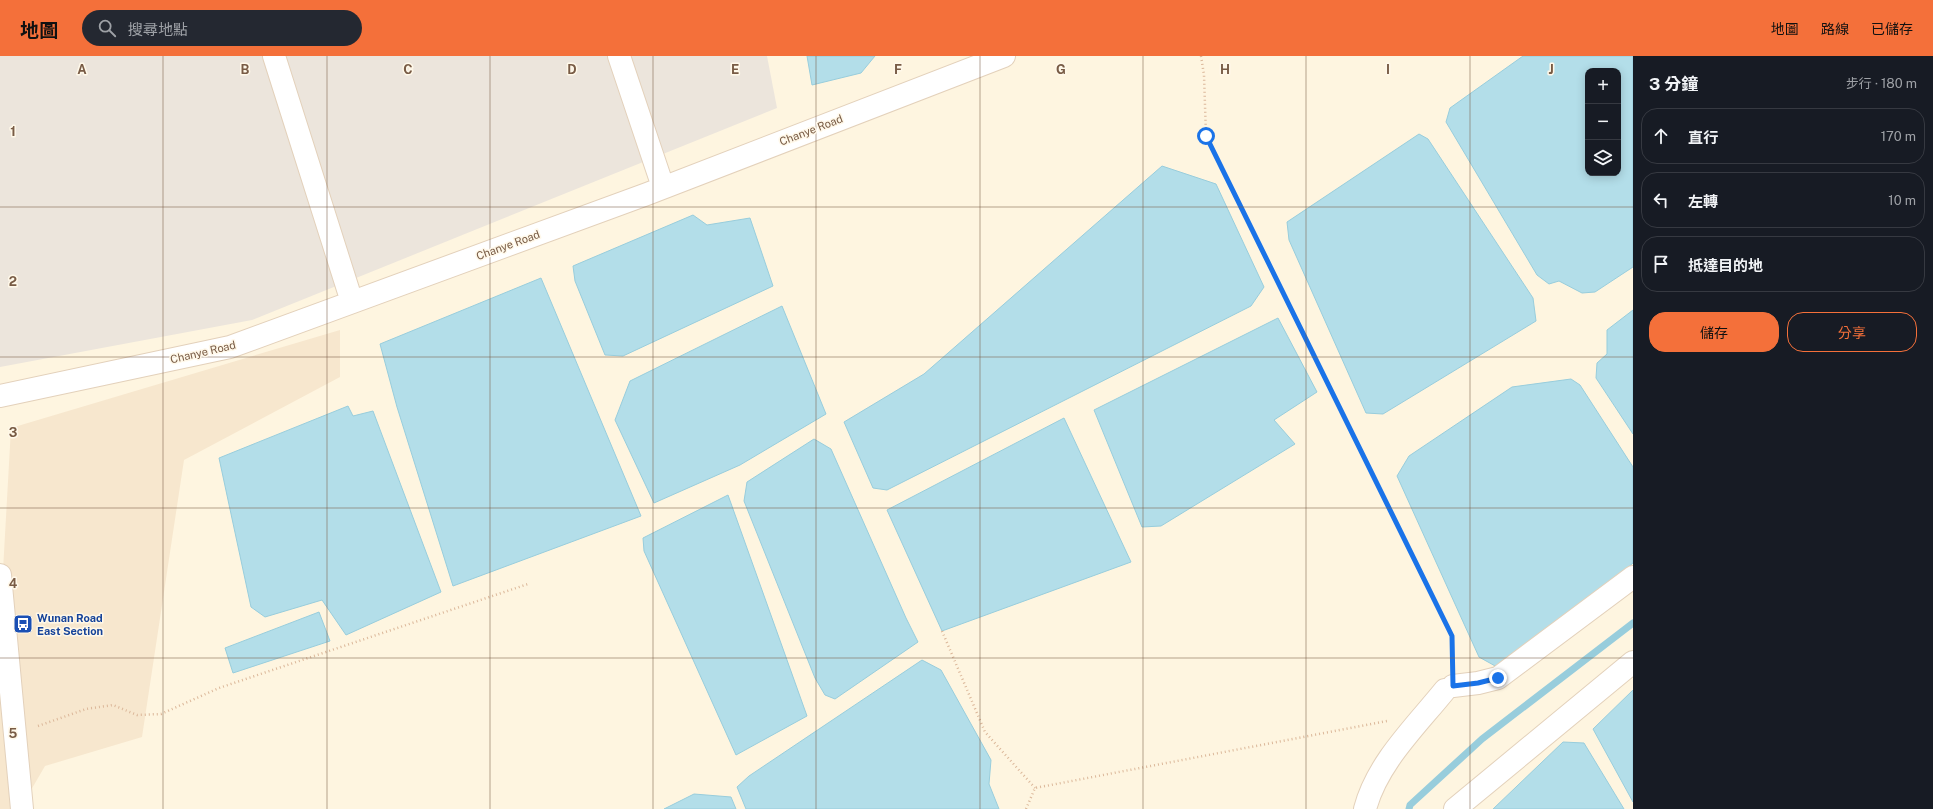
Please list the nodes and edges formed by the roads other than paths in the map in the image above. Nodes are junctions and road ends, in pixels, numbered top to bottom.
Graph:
1 (274, 56) edge
2 (619, 56) edge
3 (1004, 56) edge
4 (664, 187) junction
5 (352, 302) junction
6 (0, 396) edge
7 (0, 575) edge
8 (1633, 577) edge
9 (1633, 662) edge
10 (9, 726) edge
11 (22, 809) edge
12 (1364, 809) edge
13 (1455, 809) edge

1 - 5 street
2 - 4 street
3 - 4 street, Chanye Road
4 - 5 street, Chanye Road
5 - 6 street, Chanye Road
7 - 10 street
8 - 12 street
9 - 13 street
10 - 11 street

